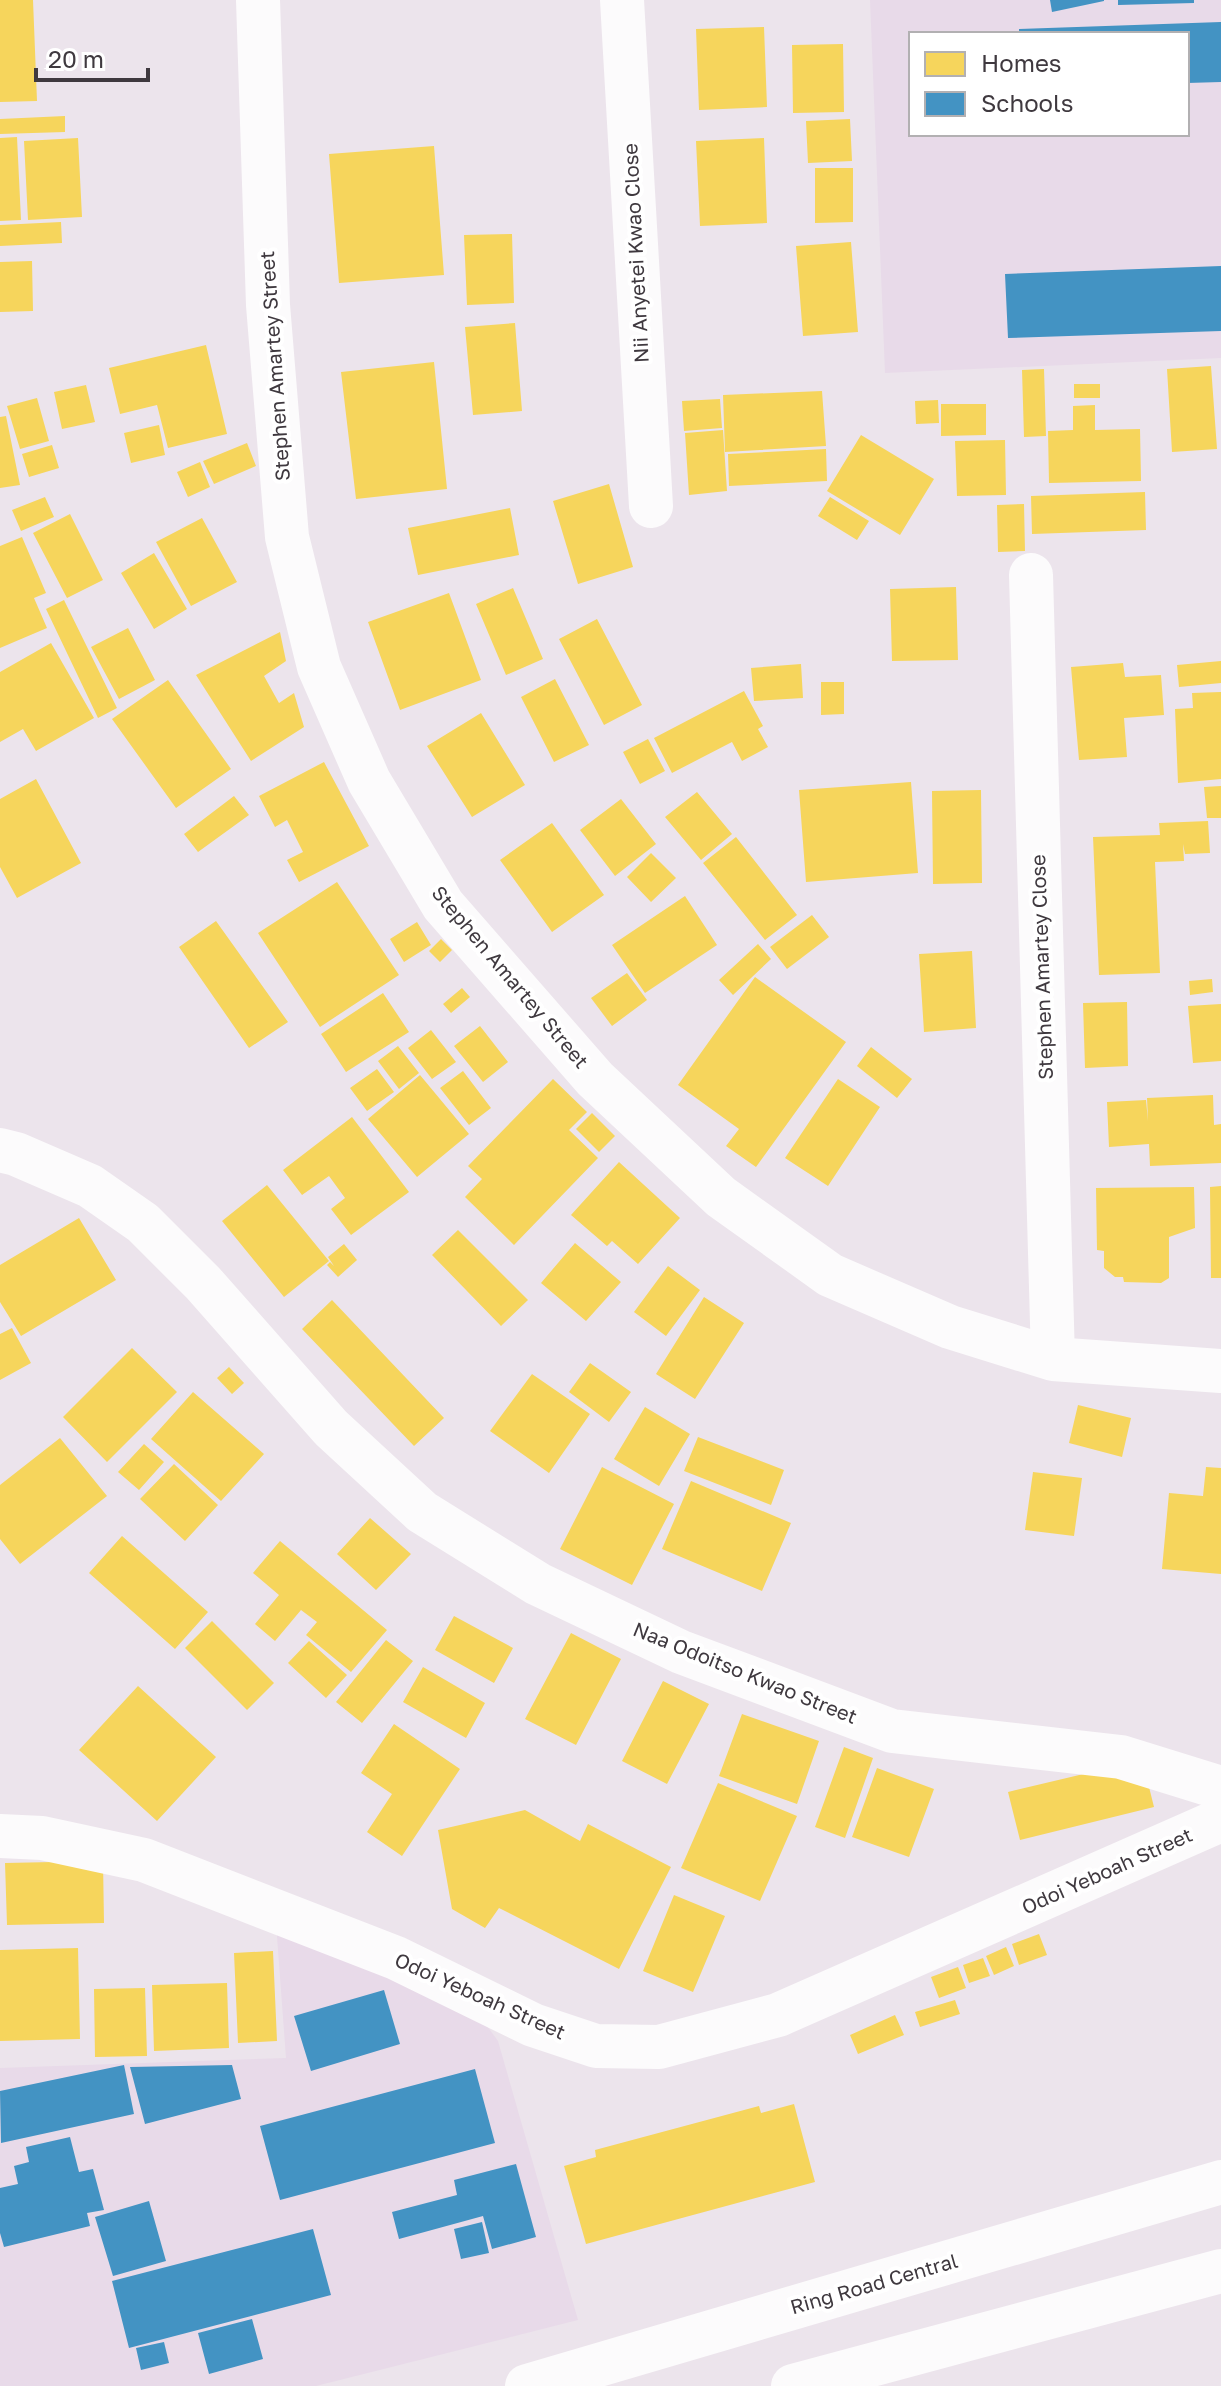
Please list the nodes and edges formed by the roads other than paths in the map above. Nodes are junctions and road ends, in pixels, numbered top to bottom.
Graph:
1 (258, 0) edge
2 (622, 0) edge
3 (651, 506) dead end
4 (1031, 575) dead end
5 (0, 1150) edge
6 (1053, 1359) junction
7 (1221, 1371) edge
8 (1221, 1788) edge
9 (1221, 1820) edge
10 (0, 1836) edge
11 (1221, 2182) edge
12 (1221, 2240) edge
13 (1221, 2271) edge
14 (1155, 2289) junction
15 (527, 2386) edge
16 (793, 2386) edge

1 - 6 street, Stephen Amartey Street
2 - 3 street, Nii Anyetei Kwao Close
4 - 6 street, Stephen Amartey Close
5 - 8 street, Naa Odoitso Kwao Street
6 - 7 street, Stephen Amartey Street
9 - 10 street, Odoi Yeboah Street
11 - 15 street, Ring Road Central
12 - 14 street
13 - 14 street
14 - 16 street

